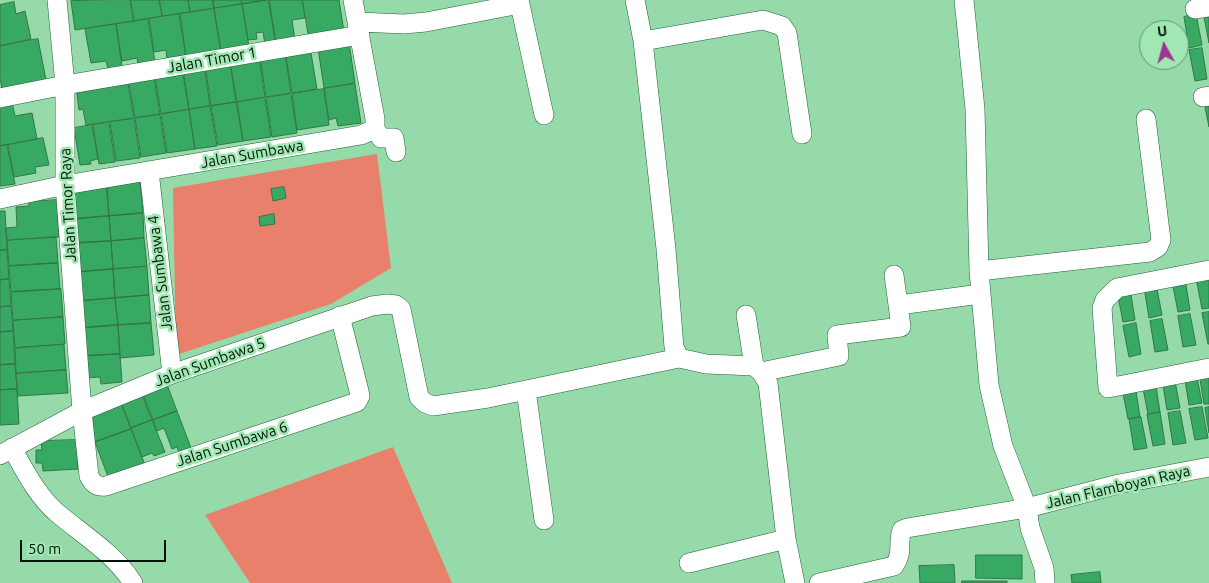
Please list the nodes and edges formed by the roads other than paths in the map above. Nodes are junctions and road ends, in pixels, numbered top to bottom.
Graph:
1 (57, 0) edge
2 (354, 0) edge
3 (635, 0) edge
4 (964, 0) edge
5 (520, 2) edge
6 (359, 29) junction
7 (643, 41) junction
8 (65, 86) junction
9 (0, 98) edge
10 (544, 115) dead end
11 (1146, 120) dead end
12 (375, 129) junction
13 (802, 134) dead end
14 (396, 152) dead end
15 (149, 172) junction
16 (65, 185) junction
17 (0, 199) edge
18 (1209, 270) edge
19 (978, 271) junction
20 (894, 275) dead end
21 (980, 294) junction
22 (898, 305) junction
23 (746, 315) dead end
24 (340, 316) junction
25 (679, 358) junction
26 (1209, 368) edge
27 (758, 369) junction
28 (172, 374) junction
29 (526, 390) junction
30 (82, 411) junction
31 (6, 451) edge
32 (1209, 467) edge
33 (1027, 508) junction
34 (544, 520) dead end
35 (786, 539) junction
36 (689, 563) dead end
37 (133, 583) edge
38 (795, 583) edge
39 (819, 583) edge
40 (1046, 583) edge

1 - 8 street, Jalan Timor Raya
2 - 6 street
3 - 7 street
4 - 19 street
5 - 6 street, Jalan Timor 1
5 - 10 street
6 - 8 street, Jalan Timor 1
6 - 12 street
7 - 13 street
7 - 25 street
8 - 9 street, Jalan Timor 1
8 - 16 street, Jalan Timor Raya
11 - 19 street
12 - 14 street
12 - 15 street, Jalan Sumbawa
15 - 16 street, Jalan Sumbawa
15 - 28 street, Jalan Sumbawa 4
16 - 17 street, Jalan Sumbawa
16 - 30 street, Jalan Timor Raya
18 - 26 street
19 - 21 street
20 - 22 street
21 - 22 street
21 - 33 street
22 - 27 street
23 - 27 street
24 - 28 street, Jalan Sumbawa 5
24 - 29 street, Jalan Sumbawa 5
24 - 30 street, Jalan Sumbawa 6
25 - 27 street
25 - 29 street
27 - 35 street
28 - 30 street, Jalan Sumbawa 5
29 - 34 street
30 - 31 street, Jalan Sumbawa 5
31 - 37 street
32 - 33 street, Jalan Flamboyan Raya
33 - 39 street, Jalan Flamboyan Raya
33 - 40 street
35 - 36 street
35 - 38 street

